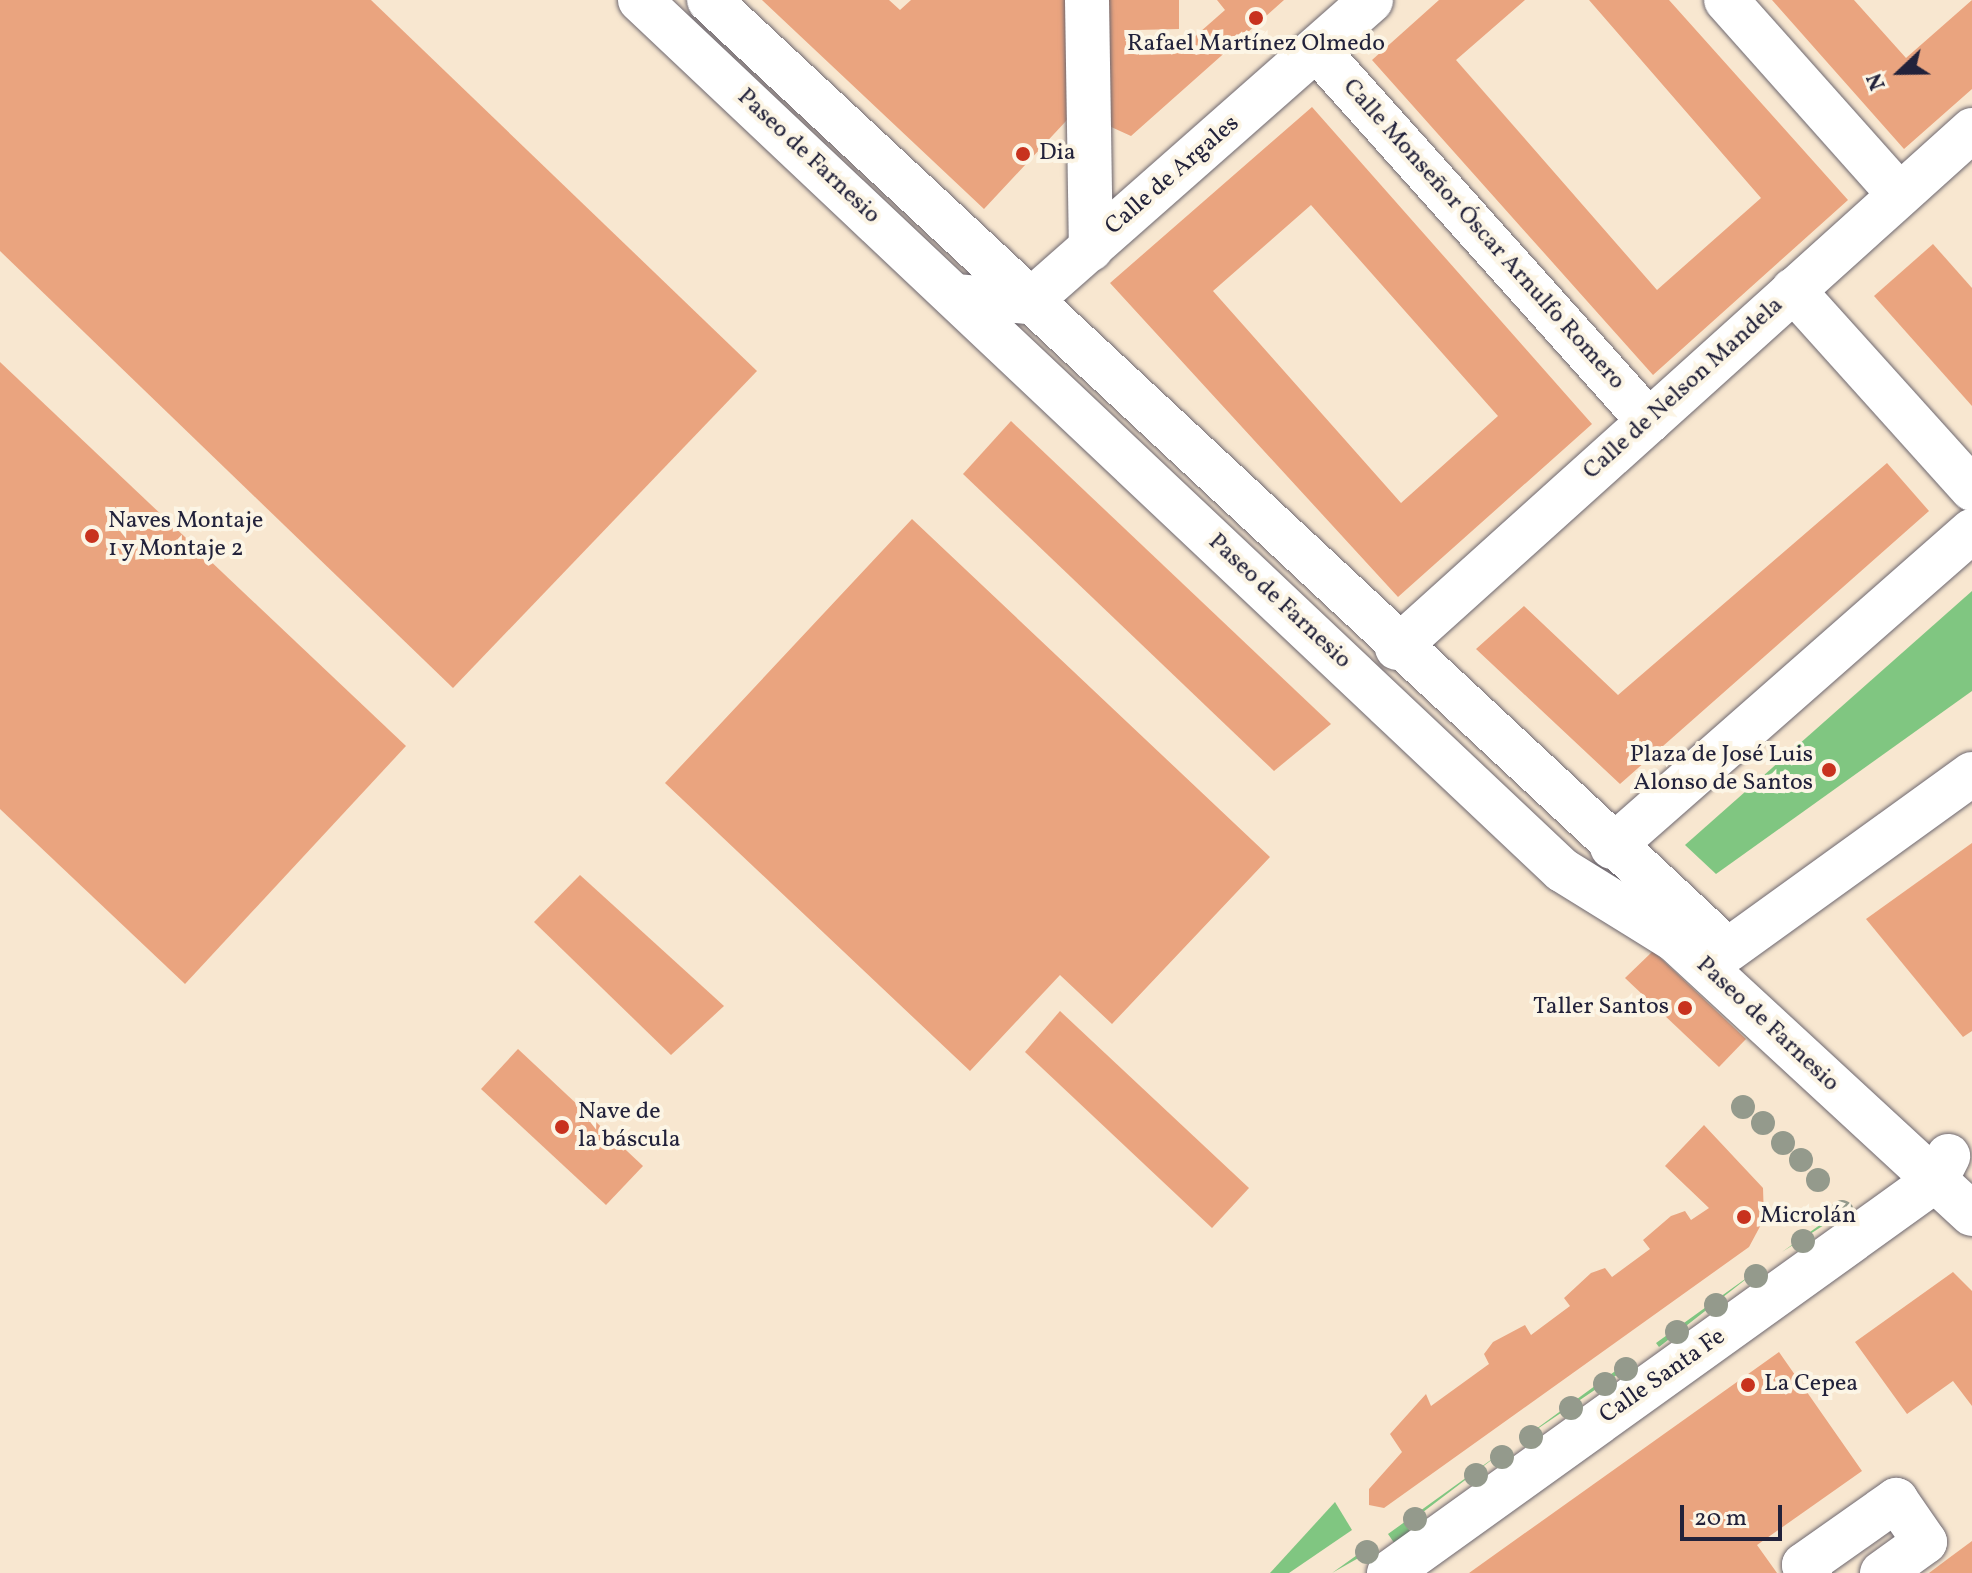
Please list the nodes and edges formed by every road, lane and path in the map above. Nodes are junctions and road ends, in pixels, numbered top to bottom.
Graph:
1 (640, 0) edge
2 (709, 0) edge
3 (1087, 0) edge
4 (1726, 0) edge
5 (1366, 2) edge
6 (1317, 50) junction
7 (1972, 130) edge
8 (1899, 194) junction
9 (1091, 249) junction
10 (1793, 290) junction
11 (955, 296) junction
12 (1029, 302) junction
13 (1649, 421) junction
14 (1972, 489) edge
15 (1972, 531) edge
16 (1397, 648) junction
17 (1972, 774) edge
18 (1612, 847) junction
19 (1728, 950) junction
20 (1952, 1172) edge
21 (1972, 1214) edge
22 (1389, 1573) edge
23 (1810, 1573) edge
24 (1882, 1573) edge

1 - 11 street, Paseo de Farnesio
2 - 12 street, Paseo de Farnesio
3 - 9 street
4 - 8 street
5 - 6 street, Calle de Argales
6 - 9 street, Calle de Argales
6 - 13 street, Calle Monseñor Óscar Arnulfo Romero
7 - 8 street, Calle de Nelson Mandela
8 - 10 street, Calle de Nelson Mandela
9 - 12 street, Calle de Argales
10 - 13 street, Calle de Nelson Mandela
10 - 14 street
11 - 12 street
11 - 20 street, Paseo de Farnesio
12 - 16 street, Paseo de Farnesio
13 - 16 street, Calle de Nelson Mandela
15 - 18 street
16 - 18 street, Paseo de Farnesio
17 - 19 street
18 - 19 street, Paseo de Farnesio
19 - 20 street, Paseo de Farnesio
20 - 21 street, Paseo de Farnesio
20 - 22 street, Calle Santa Fe
23 - 24 street

